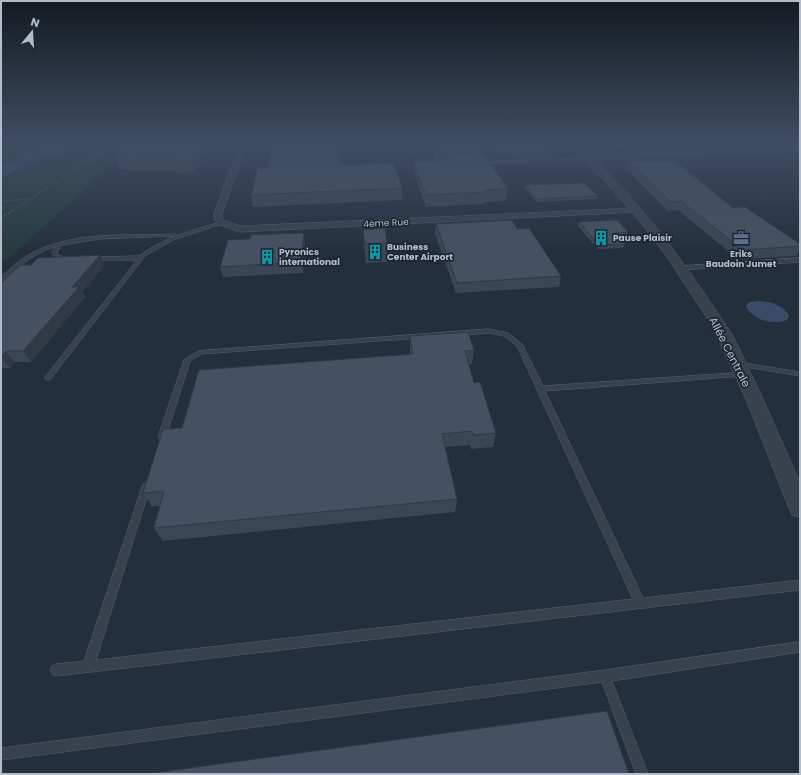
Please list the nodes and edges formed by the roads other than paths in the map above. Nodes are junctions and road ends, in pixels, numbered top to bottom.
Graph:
1 (231, 179) edge
2 (608, 179) edge
3 (637, 210) junction
4 (223, 223) junction
5 (183, 234) junction
6 (59, 244) junction
7 (74, 258) edge
8 (89, 258) edge
9 (141, 258) junction
10 (800, 260) edge
11 (682, 268) junction
12 (1, 280) edge
13 (740, 369) junction
14 (800, 374) edge
15 (48, 378) dead end
16 (540, 389) junction
17 (161, 442) edge
18 (149, 479) edge
19 (800, 508) edge
20 (800, 585) edge
21 (640, 603) junction
22 (800, 646) edge
23 (88, 666) junction
24 (56, 670) dead end
25 (605, 676) junction
26 (1, 754) edge
27 (642, 774) edge

1 - 4 street
2 - 3 street, Allée Centrale
3 - 4 street, 4ème Rue
3 - 11 street, Allée Centrale
4 - 5 lane
5 - 6 lane
5 - 9 lane
6 - 7 lane
6 - 12 lane
8 - 9 lane
9 - 15 lane
10 - 11 lane
11 - 13 street, Allée Centrale
13 - 14 lane
13 - 16 lane
13 - 19 street, Allée Centrale
16 - 17 lane
16 - 21 lane
18 - 23 lane
20 - 21 lane
21 - 23 lane
22 - 25 lane
23 - 24 lane
25 - 26 lane
25 - 27 lane

